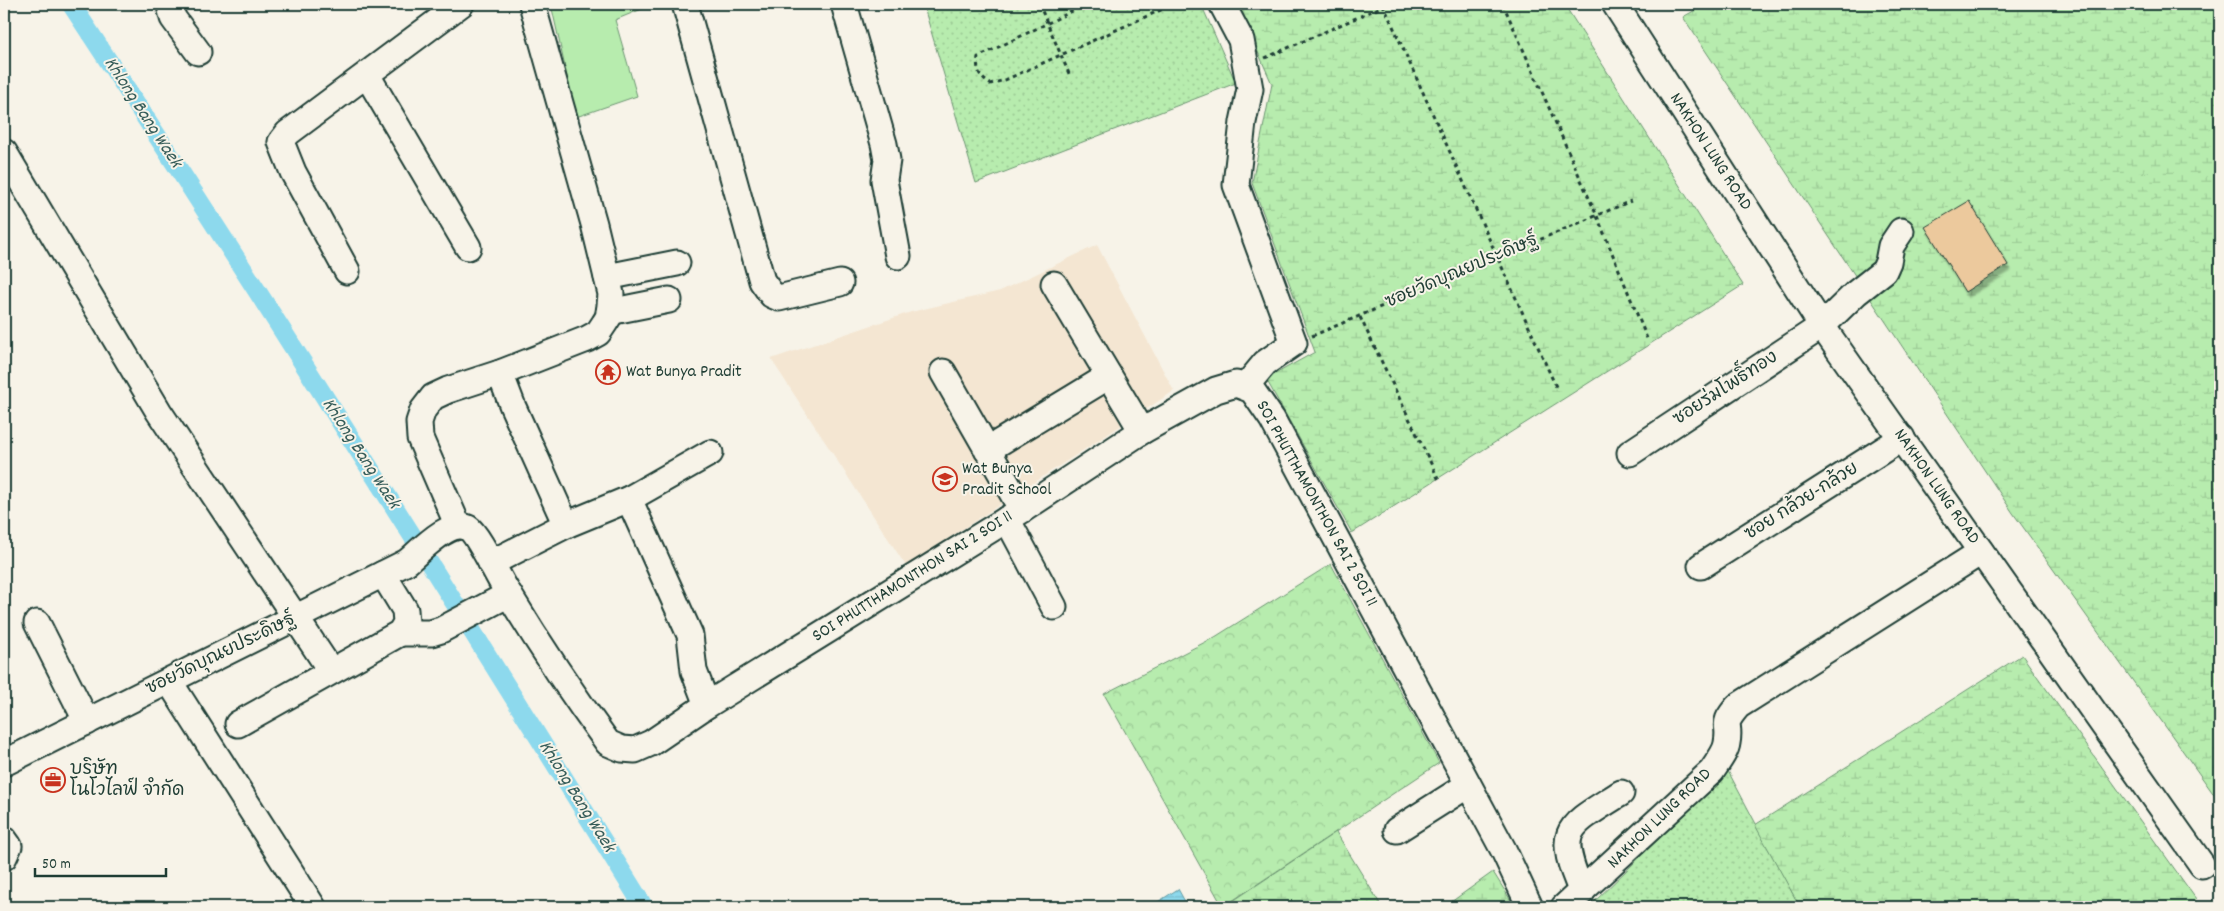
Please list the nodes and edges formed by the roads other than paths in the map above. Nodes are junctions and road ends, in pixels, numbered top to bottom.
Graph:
1 (171, 4) edge
2 (461, 4) edge
3 (532, 4) edge
4 (685, 4) edge
5 (844, 4) edge
6 (1222, 4) edge
7 (1615, 4) edge
8 (198, 52) dead end
9 (366, 75) junction
10 (4, 152) edge
11 (1901, 231) dead end
12 (468, 247) dead end
13 (898, 256) dead end
14 (677, 263) dead end
15 (348, 271) dead end
16 (607, 277) junction
17 (840, 283) dead end
18 (1054, 284) dead end
19 (670, 300) dead end
20 (609, 312) junction
21 (1822, 326) junction
22 (943, 372) dead end
23 (500, 373) junction
24 (1109, 376) junction
25 (1245, 387) junction
26 (1142, 431) junction
27 (1902, 438) junction
28 (986, 450) junction
29 (1630, 452) dead end
30 (710, 453) dead end
31 (629, 499) junction
32 (1015, 514) junction
33 (566, 525) junction
34 (458, 526) junction
35 (1981, 552) junction
36 (491, 563) junction
37 (1701, 566) dead end
38 (383, 574) junction
39 (498, 600) junction
40 (1054, 607) dead end
41 (294, 618) junction
42 (37, 623) dead end
43 (400, 633) junction
44 (331, 671) junction
45 (169, 681) junction
46 (708, 705) junction
47 (87, 722) junction
48 (238, 724) dead end
49 (4, 763) edge
50 (1468, 785) junction
51 (1621, 793) dead end
52 (1397, 830) dead end
53 (4, 838) edge
54 (4, 857) edge
55 (2202, 865) dead end
56 (1573, 900) edge
57 (313, 907) edge
58 (1530, 907) edge

1 - 8 street
2 - 9 street
3 - 16 street
4 - 17 street
5 - 13 street
6 - 25 street
7 - 21 street, NAKHON LUNG ROAD
9 - 12 street
9 - 15 street
10 - 41 street
11 - 21 street, ซอยร่มโพธิ์ทอง
14 - 16 street
16 - 20 street
18 - 24 street
19 - 20 street
20 - 23 street
21 - 27 street, NAKHON LUNG ROAD
21 - 29 street, ซอยร่มโพธิ์ทอง
22 - 28 street
23 - 33 street
23 - 34 street
24 - 26 street
24 - 28 street
25 - 26 street, SOI PHUTTHAMONTHON SAI 2 SOI 11
25 - 50 street, SOI PHUTTHAMONTHON SAI 2 SOI 11
26 - 32 street, SOI PHUTTHAMONTHON SAI 2 SOI 11
27 - 35 street, NAKHON LUNG ROAD
27 - 37 street, ซอย กล้วย-กล้วย
28 - 32 street
30 - 31 street
31 - 33 street
31 - 46 street
32 - 40 street
32 - 46 street, SOI PHUTTHAMONTHON SAI 2 SOI 11
33 - 36 street
34 - 36 street, SOI PHUTTHAMONTHON SAI 2 SOI 11
34 - 38 street, ซอยวัดบุณยประดิษฐ์
35 - 55 street
35 - 56 street, NAKHON LUNG ROAD
36 - 39 street, SOI PHUTTHAMONTHON SAI 2 SOI 11
38 - 41 street, ซอยวัดบุณยประดิษฐ์
38 - 43 street
39 - 43 street
39 - 46 street, SOI PHUTTHAMONTHON SAI 2 SOI 11
41 - 44 street
41 - 45 street, ซอยวัดบุณยประดิษฐ์
42 - 47 street
43 - 44 street
44 - 48 street
45 - 47 street, ซอยวัดบุณยประดิษฐ์
45 - 57 street
47 - 49 street, ซอยวัดบุณยประดิษฐ์
50 - 52 street
50 - 58 street, SOI PHUTTHAMONTHON SAI 2 SOI 11
51 - 56 street
53 - 54 street

